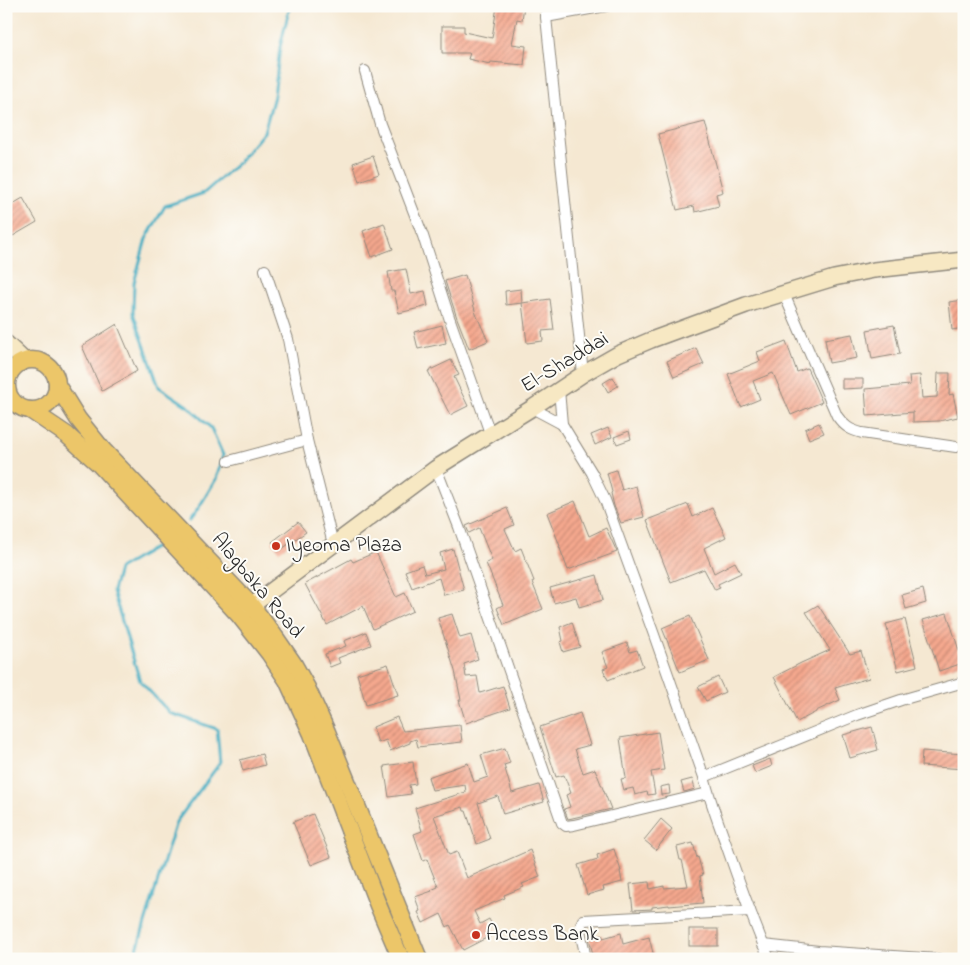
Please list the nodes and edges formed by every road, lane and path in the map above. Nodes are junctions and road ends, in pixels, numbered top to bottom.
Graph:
1 (606, 6) edge
2 (546, 12) edge
3 (365, 71) dead end
4 (964, 260) edge
5 (265, 270) dead end
6 (784, 294) junction
7 (6, 343) edge
8 (26, 361) junction
9 (8, 374) edge
10 (583, 374) junction
11 (57, 385) junction
12 (559, 390) junction
13 (17, 406) edge
14 (532, 408) junction
15 (562, 424) junction
16 (490, 433) junction
17 (307, 440) junction
18 (956, 447) dead end
19 (229, 461) dead end
20 (436, 468) junction
21 (333, 544) junction
22 (245, 610) junction
23 (964, 682) edge
24 (704, 777) junction
25 (708, 793) junction
26 (394, 898) junction
27 (378, 905) junction
28 (750, 911) junction
29 (763, 944) junction
30 (401, 959) edge
31 (419, 959) edge
32 (585, 959) edge
33 (769, 959) edge
34 (938, 959) edge

1 - 2 street
2 - 10 street
3 - 16 street
4 - 6 street, El-Shaddai
5 - 17 street
6 - 10 street, El-Shaddai
6 - 18 street
7 - 8 street
8 - 9 main road
8 - 11 main road
9 - 13 main road
10 - 12 street, El-Shaddai
11 - 13 main road
11 - 22 main road, Alagbaka Road
12 - 14 street, El-Shaddai
12 - 15 street
13 - 22 main road, Alagbaka Road
14 - 15 street
14 - 16 street, El-Shaddai
15 - 24 street
16 - 20 street, El-Shaddai
17 - 19 street
17 - 21 street
20 - 21 street, El-Shaddai
20 - 25 street
21 - 22 street, El-Shaddai
22 - 26 main road, Alagbaka Road
22 - 27 main road, Alagbaka Road
23 - 24 street
24 - 25 street
25 - 28 street
26 - 27 main road
26 - 31 main road, Alagbaka Road
27 - 30 main road, Alagbaka Road
28 - 29 street
28 - 32 street
29 - 33 street
29 - 34 street

